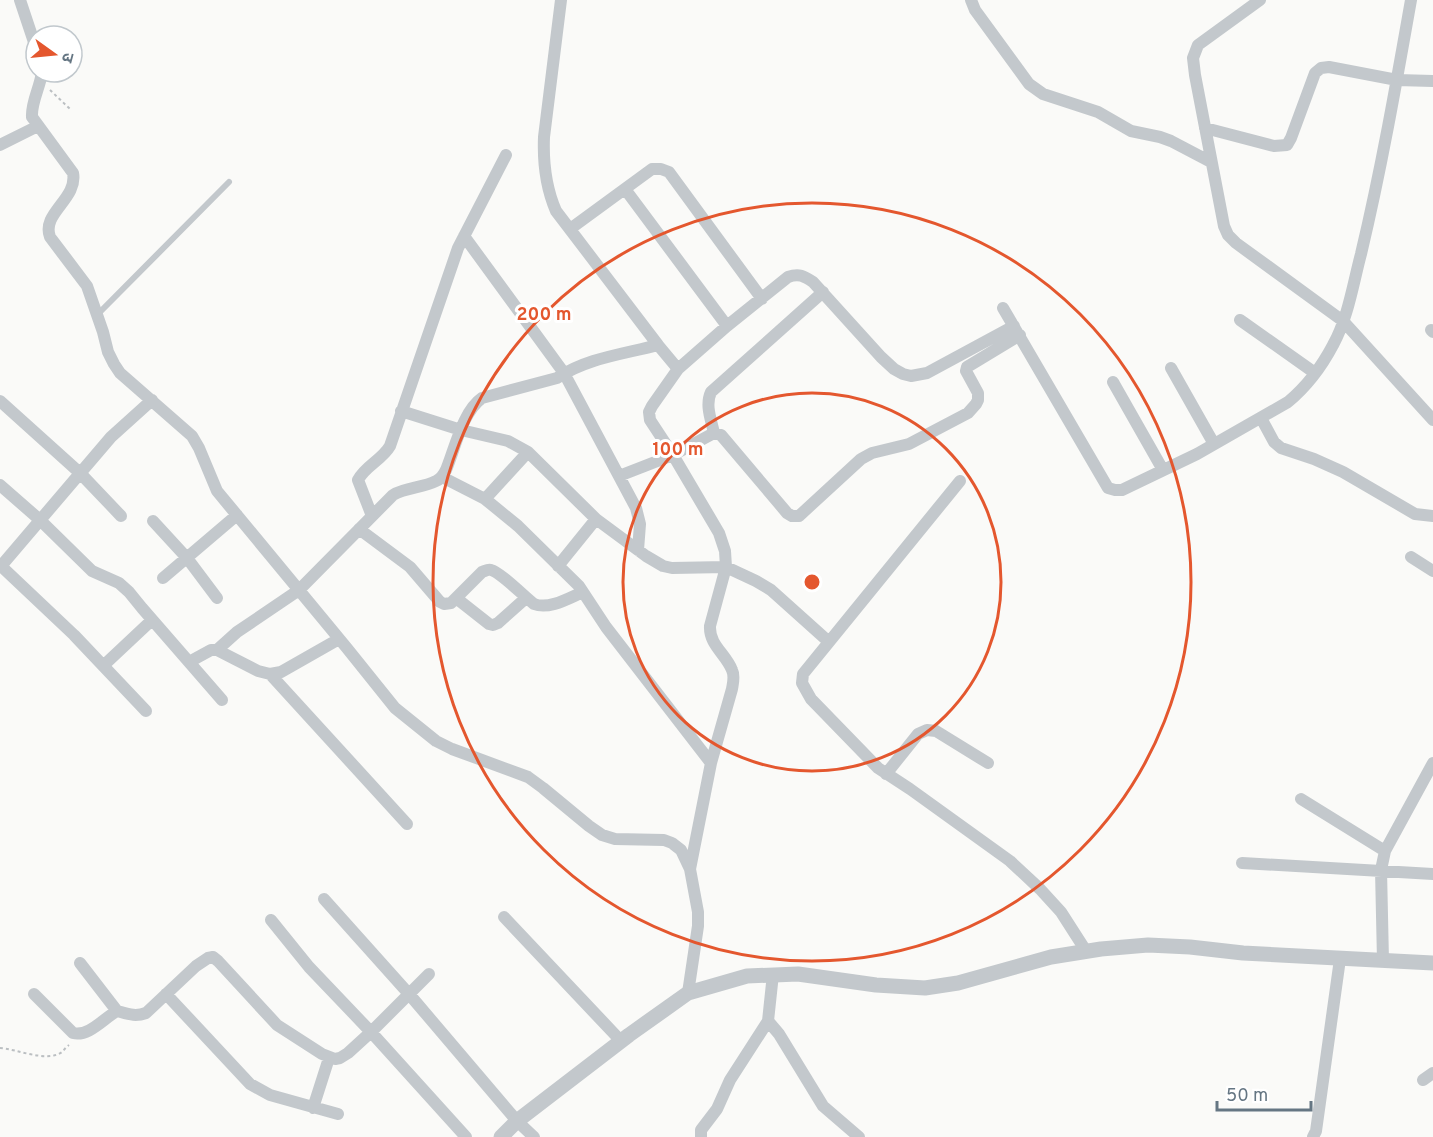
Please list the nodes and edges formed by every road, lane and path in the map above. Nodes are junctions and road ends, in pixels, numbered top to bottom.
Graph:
1 (20, 0) edge
2 (561, 0) edge
3 (971, 0) edge
4 (1260, 0) edge
5 (1411, 0) edge
6 (28, 24) edge
7 (1397, 80) junction
8 (1433, 81) edge
9 (38, 84) edge
10 (47, 84) edge
11 (69, 109) dead end
12 (38, 126) junction
13 (1205, 128) junction
14 (0, 145) edge
15 (506, 154) dead end
16 (1211, 162) junction
17 (229, 182) dead end
18 (625, 189) junction
19 (570, 229) junction
20 (464, 236) junction
21 (822, 292) junction
22 (762, 299) junction
23 (1003, 308) dead end
24 (98, 315) junction
25 (1240, 320) dead end
26 (1343, 321) junction
27 (727, 326) junction
28 (1017, 331) junction
29 (658, 345) junction
30 (1171, 368) dead end
31 (678, 369) junction
32 (564, 373) junction
33 (1314, 373) junction
34 (1113, 382) dead end
35 (152, 400) junction
36 (0, 401) edge
37 (401, 411) junction
38 (1261, 418) junction
39 (1433, 420) edge
40 (461, 430) junction
41 (714, 433) junction
42 (1214, 444) junction
43 (528, 452) junction
44 (673, 454) junction
45 (1163, 470) junction
46 (80, 473) junction
47 (619, 476) junction
48 (442, 477) junction
49 (960, 481) dead end
50 (0, 485) edge
51 (485, 499) junction
52 (237, 515) junction
53 (121, 516) dead end
54 (372, 516) junction
55 (1433, 516) edge
56 (596, 519) junction
57 (40, 520) junction
58 (153, 521) dead end
59 (359, 529) junction
60 (638, 550) junction
61 (1411, 557) dead end
62 (187, 558) junction
63 (0, 565) edge
64 (558, 566) junction
65 (726, 567) junction
66 (1433, 570) edge
67 (163, 578) dead end
68 (299, 590) junction
69 (583, 592) junction
70 (217, 598) dead end
71 (456, 598) junction
72 (526, 598) junction
73 (152, 620) junction
74 (339, 639) junction
75 (829, 642) junction
76 (217, 650) junction
77 (189, 662) junction
78 (103, 666) junction
79 (270, 674) junction
80 (222, 700) dead end
81 (146, 711) dead end
82 (711, 763) junction
83 (988, 763) dead end
84 (1433, 763) edge
85 (886, 774) junction
86 (1301, 800) dead end
87 (407, 824) dead end
88 (1385, 850) junction
89 (1242, 863) dead end
90 (690, 869) junction
91 (1382, 870) junction
92 (1433, 874) edge
93 (324, 899) dead end
94 (504, 917) dead end
95 (271, 920) dead end
96 (1086, 951) junction
97 (1340, 959) junction
98 (1383, 961) junction
99 (80, 963) dead end
100 (1433, 963) edge
101 (773, 974) junction
102 (429, 975) dead end
103 (688, 993) junction
104 (34, 994) dead end
105 (166, 994) junction
106 (409, 994) junction
107 (117, 1011) junction
108 (768, 1021) junction
109 (371, 1032) junction
110 (79, 1034) junction
111 (621, 1041) junction
112 (0, 1048) edge
113 (329, 1058) junction
114 (312, 1108) junction
115 (338, 1114) dead end
116 (517, 1121) junction
117 (466, 1137) edge
118 (501, 1137) edge
119 (534, 1137) edge
120 (701, 1137) edge
121 (859, 1137) edge
122 (1313, 1137) edge

1 - 6 street
2 - 19 street
3 - 16 street
4 - 13 street
5 - 7 street
7 - 8 street
7 - 13 street
7 - 26 street
9 - 12 street
10 - 11 path
12 - 14 street
12 - 24 street
13 - 16 street
15 - 20 street
16 - 26 street
17 - 24 lane
18 - 19 street
18 - 22 street
18 - 27 street
19 - 29 street
20 - 32 street
20 - 37 street
21 - 22 street
21 - 28 street
21 - 41 street
22 - 27 street
23 - 28 street
24 - 35 street
25 - 33 street
26 - 33 street
26 - 39 street
27 - 31 street
28 - 41 street
28 - 45 street
29 - 31 street
29 - 32 street
30 - 42 street
31 - 44 street
32 - 40 street
32 - 47 street
33 - 38 street
34 - 45 street
35 - 46 street
35 - 52 street
36 - 46 street
37 - 40 street
37 - 54 street
38 - 42 street
38 - 55 street
40 - 43 street
40 - 48 street
41 - 44 street
42 - 45 street
43 - 51 street
43 - 56 street
44 - 47 street
44 - 65 street
46 - 53 street
46 - 57 street
47 - 60 street
48 - 51 street
48 - 54 street
49 - 75 street
50 - 57 street
51 - 64 street
52 - 62 street
52 - 68 street
54 - 59 street
56 - 60 street
56 - 64 street
57 - 63 street
57 - 73 street
58 - 62 street
59 - 68 street
59 - 71 street
60 - 65 street
61 - 66 street
62 - 67 street
62 - 70 street
63 - 78 street
64 - 69 street
65 - 75 street
65 - 82 street
68 - 74 street
68 - 76 street
69 - 72 street
69 - 82 street
71 - 72 street
71 - 72 street
73 - 77 street
73 - 78 street
74 - 79 street
74 - 90 street
75 - 85 street
76 - 77 street
76 - 79 street
77 - 80 street
78 - 81 street
79 - 87 street
82 - 90 street
83 - 85 street
84 - 88 street
85 - 96 street
86 - 88 street
88 - 91 street
89 - 91 street
90 - 103 street
91 - 92 street
91 - 98 street
93 - 106 street
94 - 111 street
95 - 109 street
96 - 97 street
96 - 101 street
97 - 98 street
97 - 122 street
98 - 100 street
99 - 107 street
101 - 103 street
101 - 108 street
102 - 106 street
103 - 111 street
104 - 110 street
105 - 107 street
105 - 113 street
105 - 114 street
106 - 109 street
106 - 116 street
107 - 110 street
108 - 120 street
108 - 121 street
109 - 113 street
109 - 117 street
110 - 112 path
111 - 116 street
113 - 114 street
114 - 115 street
116 - 118 street
116 - 119 street

